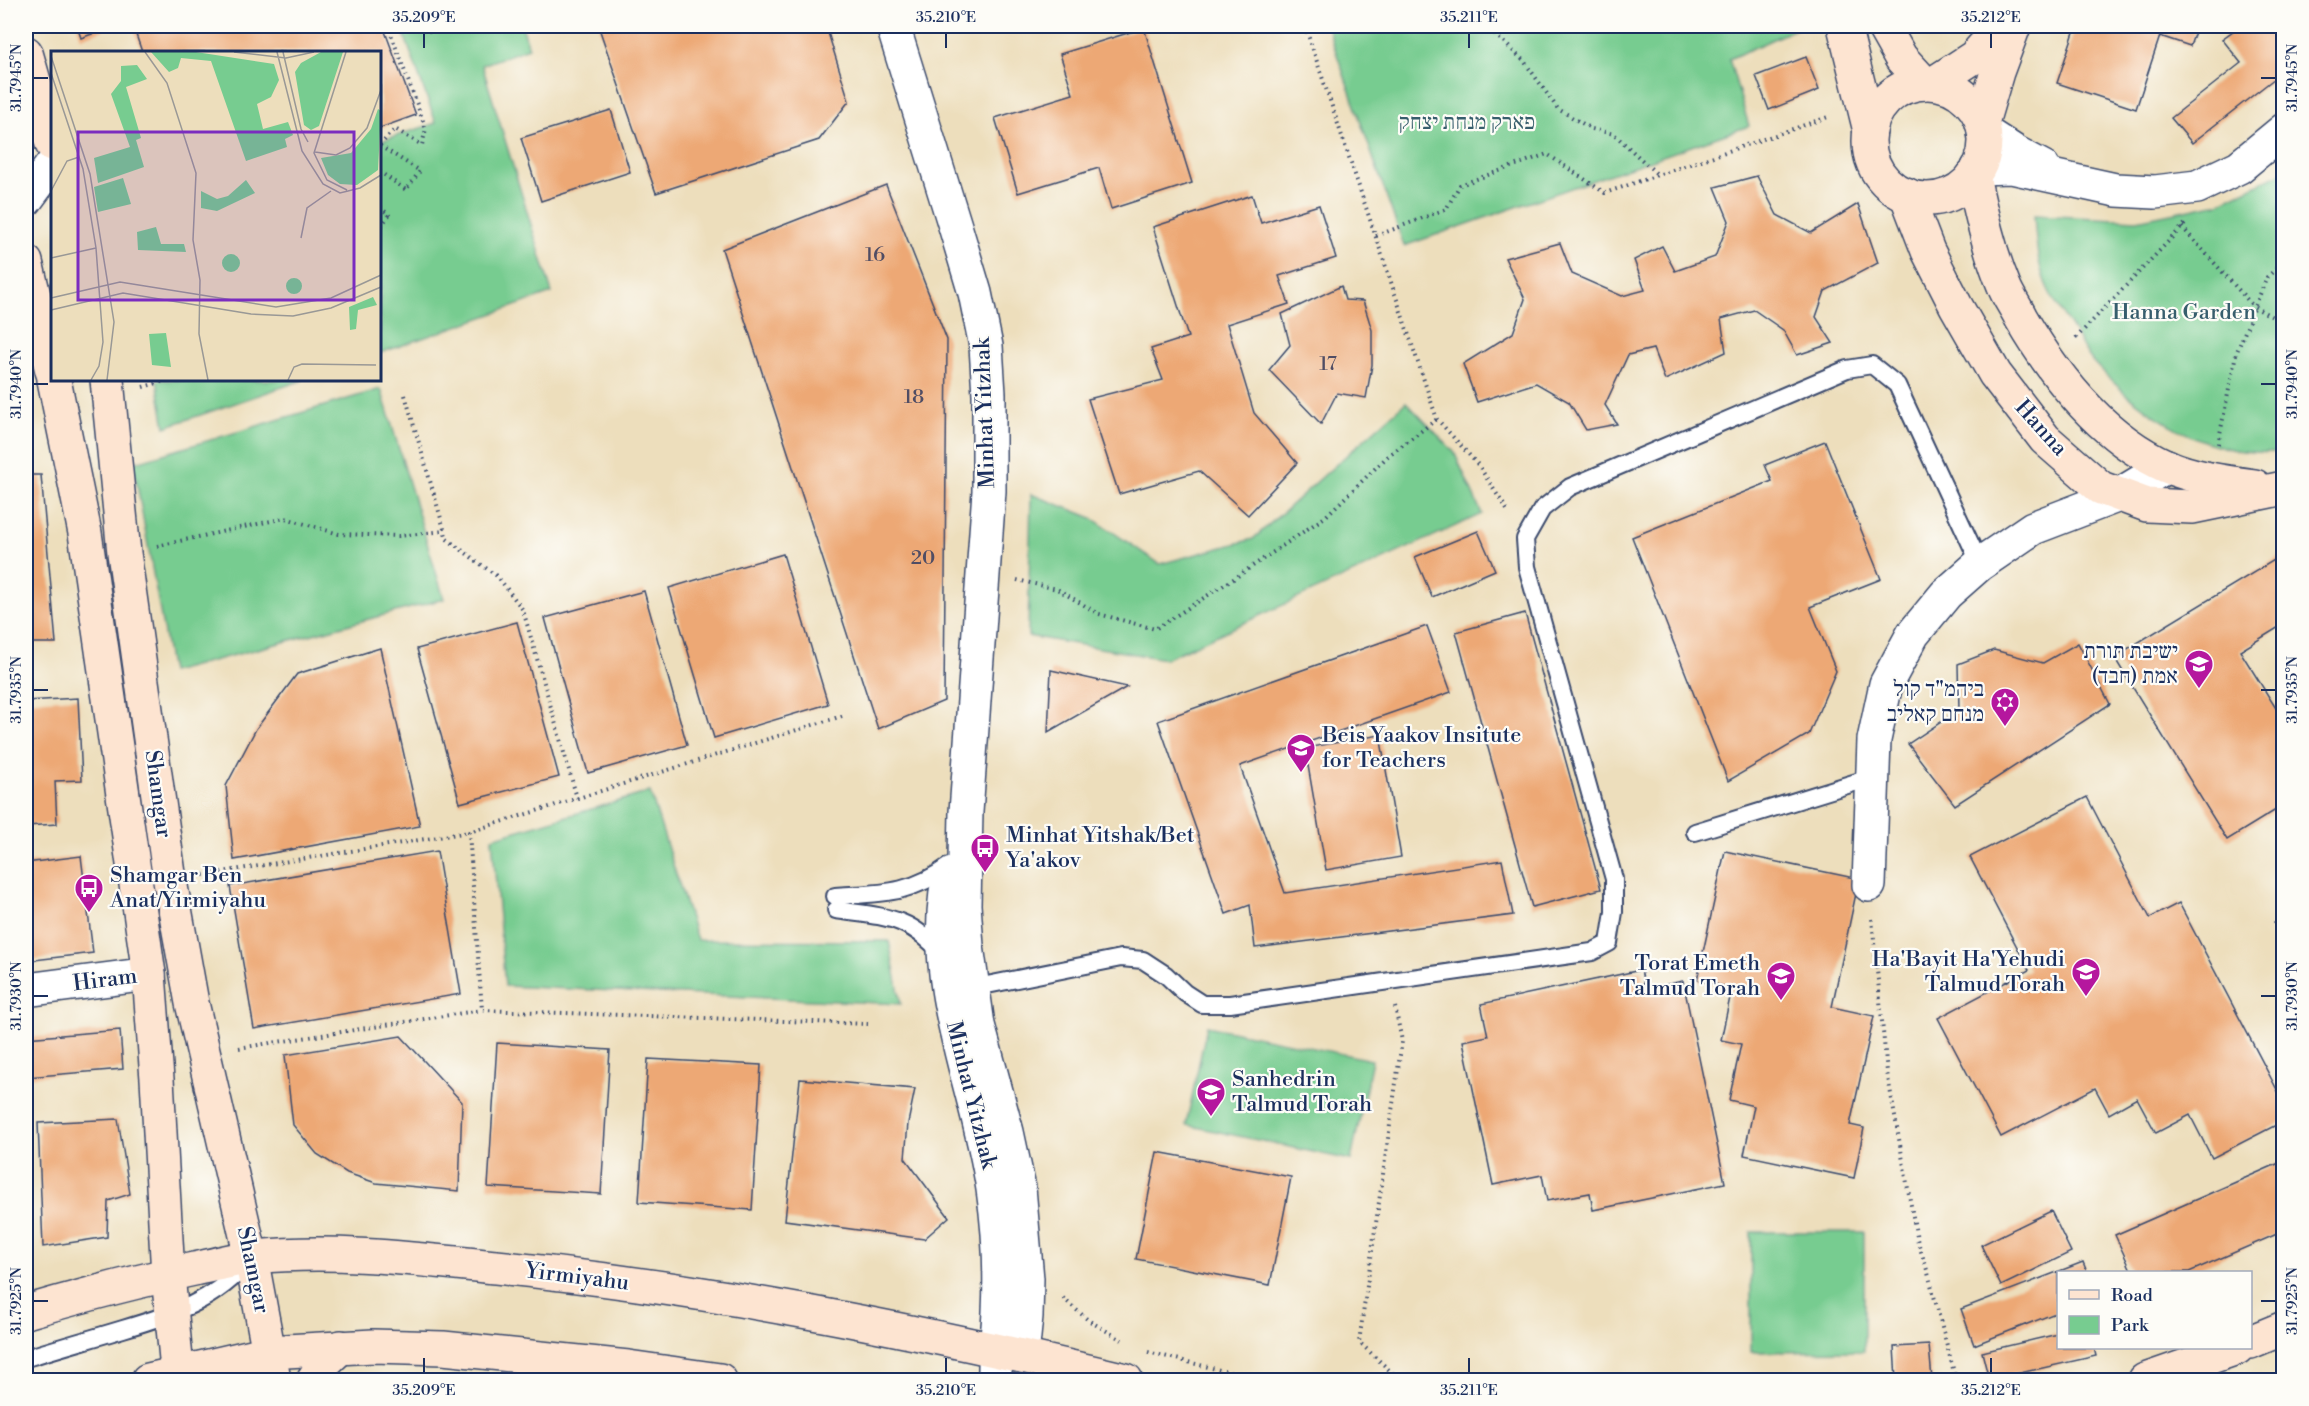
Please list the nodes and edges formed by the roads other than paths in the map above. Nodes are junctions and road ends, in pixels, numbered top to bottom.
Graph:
1 (893, 26) edge
2 (1844, 26) edge
3 (1883, 26) edge
4 (2002, 26) edge
5 (2014, 26) edge
6 (26, 53) edge
7 (1929, 83) junction
8 (1983, 128) junction
9 (2283, 130) edge
10 (1870, 131) junction
11 (51, 140) edge
12 (51, 166) edge
13 (1975, 172) junction
14 (2087, 184) junction
15 (1906, 194) junction
16 (26, 200) edge
17 (26, 262) edge
18 (51, 367) edge
19 (54, 381) edge
20 (107, 381) edge
21 (2167, 466) junction
22 (2283, 487) edge
23 (2119, 495) junction
24 (1980, 564) junction
25 (1873, 777) junction
26 (966, 812) junction
27 (1695, 832) dead end
28 (949, 866) junction
29 (1869, 885) road end
30 (943, 955) junction
31 (149, 974) junction
32 (972, 988) junction
33 (26, 990) edge
34 (251, 1257) junction
35 (168, 1275) junction
36 (26, 1312) edge
37 (171, 1314) junction
38 (2283, 1328) edge
39 (2252, 1341) edge
40 (342, 1347) junction
41 (2231, 1349) edge
42 (26, 1358) edge
43 (272, 1366) edge
44 (1008, 1367) edge
45 (168, 1378) edge
46 (313, 1380) edge
47 (720, 1380) edge
48 (1126, 1380) edge
49 (2145, 1380) edge

1 - 26 street, Minhat Yitzhak
2 - 10 street
3 - 7 street
4 - 7 street
5 - 8 street
6 - 11 street
7 - 8 street
7 - 10 street
8 - 13 street
8 - 14 street
9 - 14 street
10 - 15 street
12 - 16 street
13 - 14 street
13 - 15 street
13 - 21 street, Hanna
15 - 23 street, Hanna
17 - 18 street
19 - 31 street, Shamgar
20 - 34 street, Shamgar
21 - 22 street, Hanna
21 - 23 street
22 - 23 street, Hanna
23 - 24 street
24 - 25 street
24 - 32 lane
25 - 27 lane
25 - 29 street
26 - 28 street, Minhat Yitzhak
26 - 32 street, Minhat Yitzhak
28 - 30 street, Minhat Yitzhak
28 - 30 lane
30 - 44 street, Minhat Yitzhak
31 - 33 street, Hiram
31 - 35 street, Shamgar
32 - 44 street, Minhat Yitzhak
34 - 35 street, Yirmiyahu
34 - 37 lane
34 - 43 street, Shamgar
34 - 44 street, Yirmiyahu
35 - 36 street, Yirmiyahu
35 - 37 street, Shamgar
37 - 42 lane
37 - 45 street, Shamgar
38 - 39 street
40 - 43 street
40 - 46 street
40 - 47 street
41 - 49 street
43 - 45 street
44 - 48 street, Yirmiyahu

